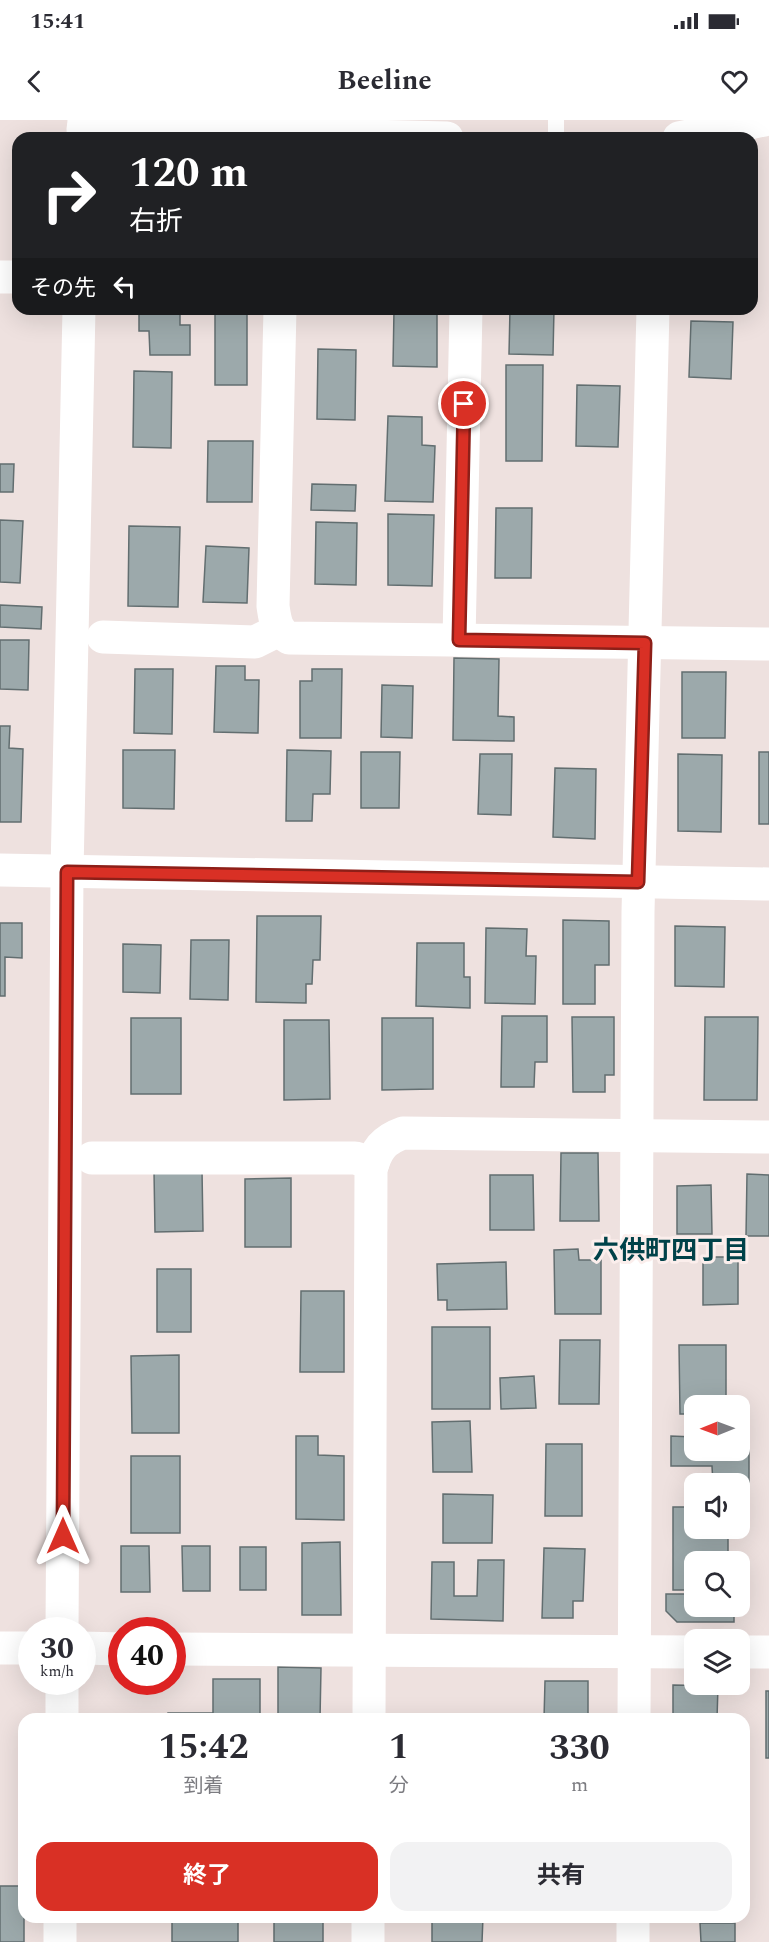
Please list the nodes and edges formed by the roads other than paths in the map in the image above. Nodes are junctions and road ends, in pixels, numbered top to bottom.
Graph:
1 (764, 120) edge
2 (364, 128) edge
3 (83, 129) edge
4 (158, 132) edge
5 (328, 132) edge
6 (397, 132) edge
7 (707, 132) edge
8 (79, 315) edge
9 (280, 315) edge
10 (466, 315) edge
11 (653, 315) edge
12 (279, 630) junction
13 (103, 637) dead end
14 (459, 640) junction
15 (645, 643) junction
16 (769, 644) edge
17 (0, 870) edge
18 (67, 872) junction
19 (638, 882) junction
20 (769, 884) edge
21 (637, 1135) junction
22 (769, 1137) edge
23 (92, 1158) dead end
24 (373, 1163) junction
25 (62, 1617) edge
26 (0, 1648) edge
27 (18, 1648) edge
28 (186, 1649) edge
29 (369, 1651) junction
30 (634, 1652) junction
31 (684, 1652) edge
32 (750, 1652) edge
33 (769, 1652) edge
34 (62, 1695) edge
35 (62, 1713) edge
36 (369, 1713) edge
37 (634, 1713) edge
38 (60, 1923) edge
39 (368, 1923) edge
40 (633, 1923) edge
41 (60, 1942) edge
42 (368, 1942) edge
43 (633, 1942) edge

1 - 7 street
2 - 5 street
2 - 6 street
3 - 4 street
8 - 18 street
9 - 12 street
10 - 14 street
11 - 15 street
12 - 13 street
12 - 14 street
14 - 15 street
15 - 16 street
15 - 19 street
17 - 18 street
18 - 19 street
18 - 25 street
19 - 20 street
19 - 21 street
21 - 22 street
21 - 24 street
21 - 30 street
23 - 24 street
24 - 29 street
26 - 27 street
28 - 29 street
29 - 30 street
29 - 36 street
30 - 31 street
30 - 37 street
32 - 33 street
34 - 35 street
38 - 41 street
39 - 42 street
40 - 43 street

